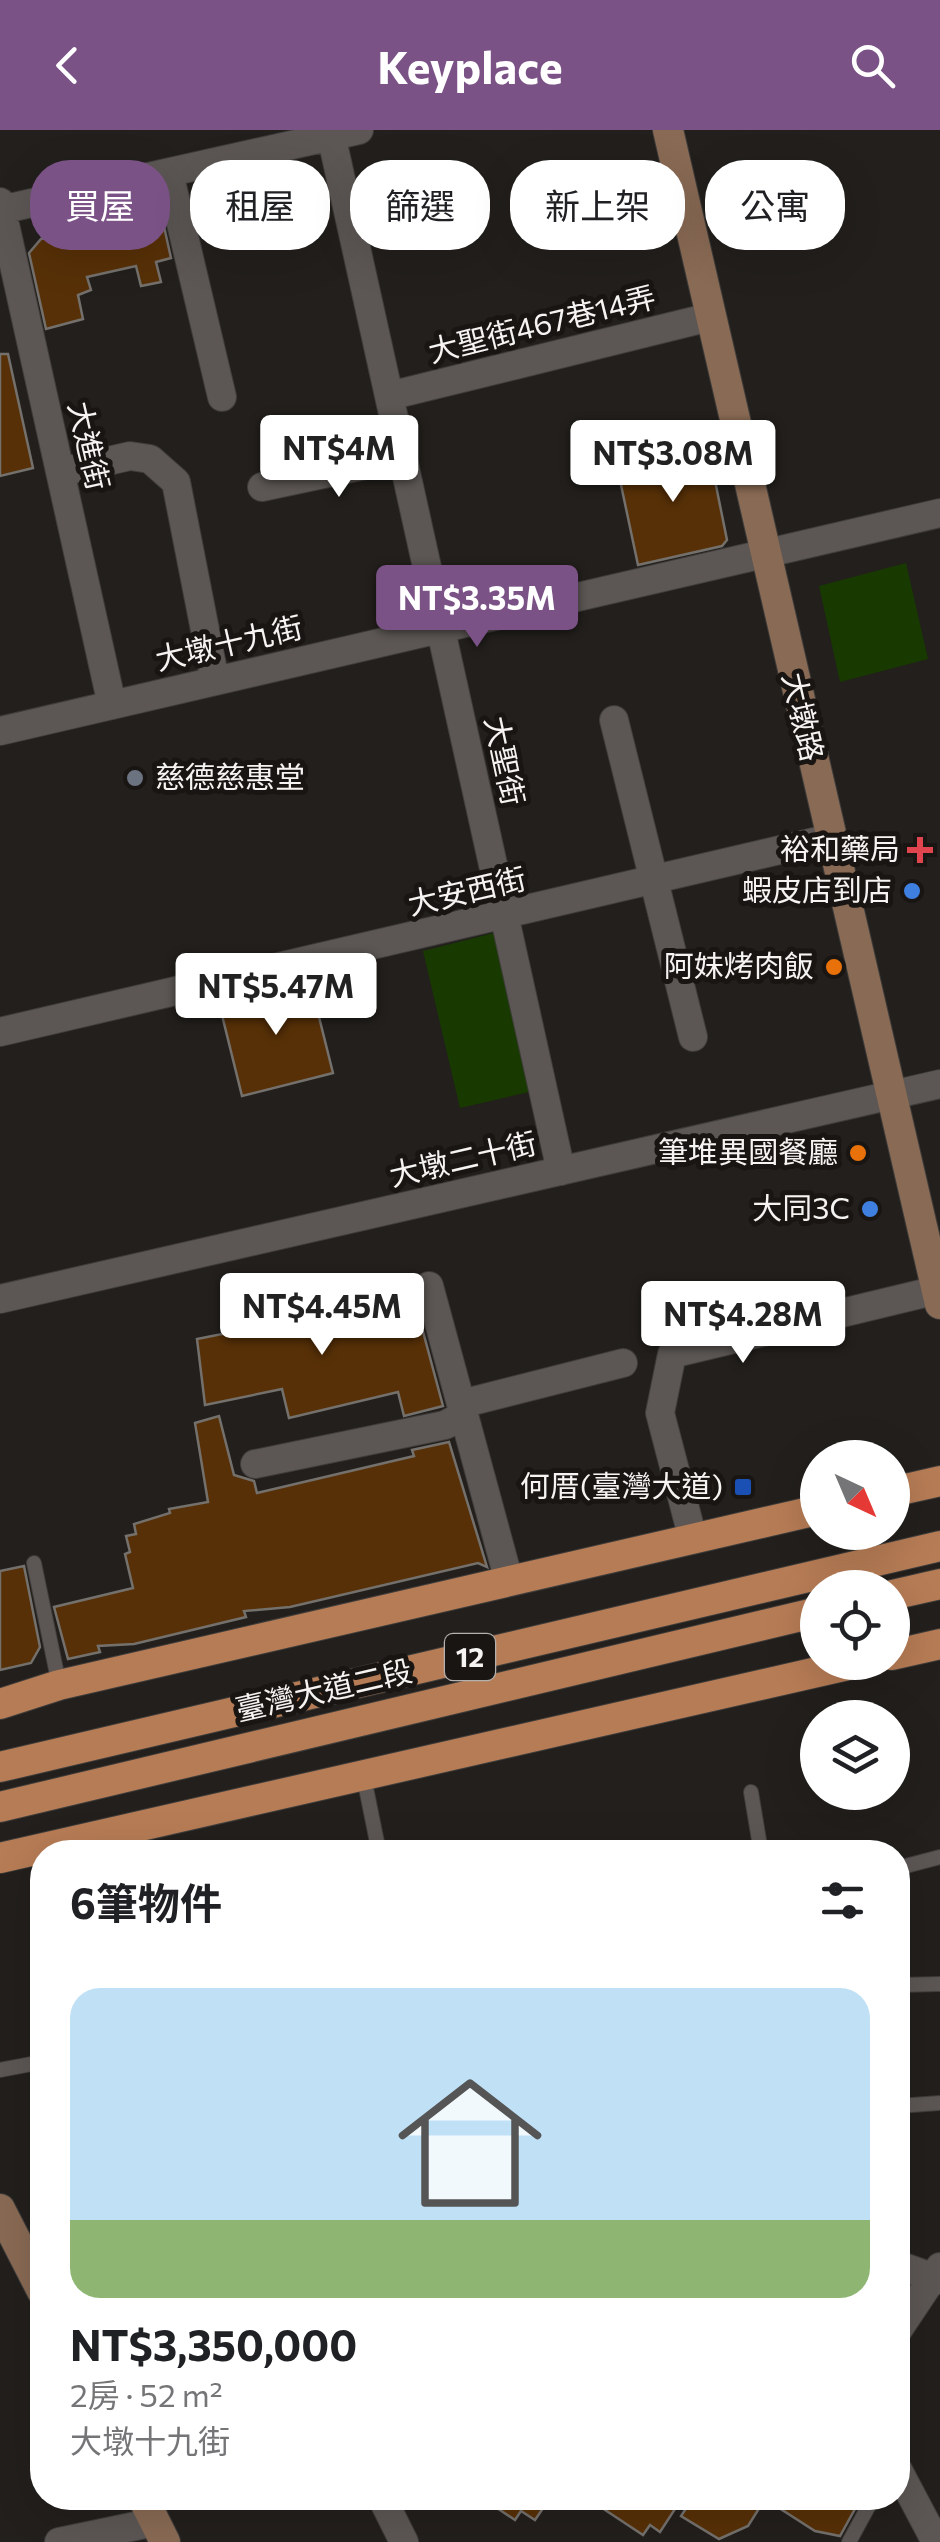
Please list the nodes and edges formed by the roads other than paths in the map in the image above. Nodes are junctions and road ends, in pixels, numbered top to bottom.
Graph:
1 (668, 130) edge
2 (340, 132) edge
3 (170, 173) edge
4 (170, 177) edge
5 (30, 202) edge
6 (1, 208) edge
7 (710, 317) junction
8 (390, 396) junction
9 (222, 397) dead end
10 (403, 457) junction
11 (60, 472) junction
12 (262, 487) dead end
13 (940, 513) edge
14 (764, 554) junction
15 (441, 628) junction
16 (216, 681) junction
17 (112, 705) junction
18 (614, 720) dead end
19 (0, 731) edge
20 (830, 838) junction
21 (653, 881) junction
22 (505, 916) junction
23 (0, 1032) edge
24 (692, 1037) dead end
25 (940, 1084) edge
26 (891, 1096) junction
27 (562, 1171) junction
28 (429, 1286) dead end
29 (938, 1297) edge
30 (0, 1298) edge
31 (622, 1363) dead end
32 (462, 1409) junction
33 (255, 1464) dead end
34 (940, 1481) edge
35 (910, 1488) edge
36 (800, 1514) edge
37 (693, 1539) junction
38 (940, 1546) edge
39 (34, 1562) dead end
40 (509, 1582) junction
41 (940, 1584) edge
42 (910, 1591) edge
43 (800, 1616) edge
44 (940, 1644) edge
45 (910, 1651) edge
46 (800, 1676) edge
47 (60, 1686) junction
48 (0, 1704) edge
49 (0, 1767) edge
50 (364, 1778) junction
51 (751, 1792) dead end
52 (0, 1807) edge
53 (82, 1840) edge
54 (377, 1840) edge
55 (759, 1840) edge
56 (30, 1851) edge
57 (0, 1858) edge
58 (940, 1858) edge
59 (910, 1865) edge
60 (940, 1984) edge
61 (910, 1985) edge
62 (30, 2064) edge
63 (0, 2070) edge
64 (940, 2104) edge
65 (910, 2105) edge
66 (0, 2209) edge
67 (30, 2266) edge
68 (910, 2267) edge
69 (938, 2275) edge
70 (910, 2314) edge
71 (910, 2493) edge
72 (388, 2510) edge
73 (866, 2510) edge
74 (154, 2521) edge
75 (60, 2542) edge
76 (404, 2542) edge
77 (849, 2542) edge
78 (936, 2542) edge

1 - 7 street, 大墩路
2 - 3 street
2 - 8 street, 大聖街
4 - 9 street
5 - 6 street
6 - 11 street, 大進街
7 - 8 street, 大聖街467巷14弄
7 - 14 street, 大墩路
8 - 10 street, 大聖街
10 - 12 street
10 - 15 street, 大聖街
11 - 16 street
11 - 17 street, 大進街
13 - 14 street, 大墩十九街
14 - 15 street, 大墩十九街
14 - 20 street, 大墩路
15 - 16 street, 大墩十九街
15 - 22 street, 大聖街
16 - 17 street, 大墩十九街
17 - 19 street, 大墩十九街
18 - 21 street
20 - 21 street, 大安西街
20 - 26 street, 大墩路
21 - 22 street, 大安西街
21 - 24 street
22 - 23 street, 大安西街
22 - 27 street, 大聖街
25 - 26 street, 大墩二十街
26 - 27 street, 大墩二十街
26 - 29 street, 大墩路
27 - 30 street, 大墩二十街
28 - 32 street
29 - 37 street
31 - 32 street
32 - 33 street
32 - 40 street
34 - 35 main road
36 - 37 main road, 12
37 - 40 main road, 12
38 - 49 main road, 臺灣大道二段 / 12
39 - 47 lane
40 - 47 main road, 12
41 - 42 main road
43 - 52 main road, 臺灣大道二段 / 12
44 - 45 main road
46 - 50 main road
47 - 48 main road, 12
50 - 53 main road
50 - 54 lane
51 - 55 lane
56 - 57 main road
58 - 59 lane
60 - 61 lane
62 - 63 lane
64 - 65 lane
66 - 67 street
68 - 69 street
69 - 70 street
71 - 78 street
72 - 76 street
73 - 77 lane
74 - 75 street

